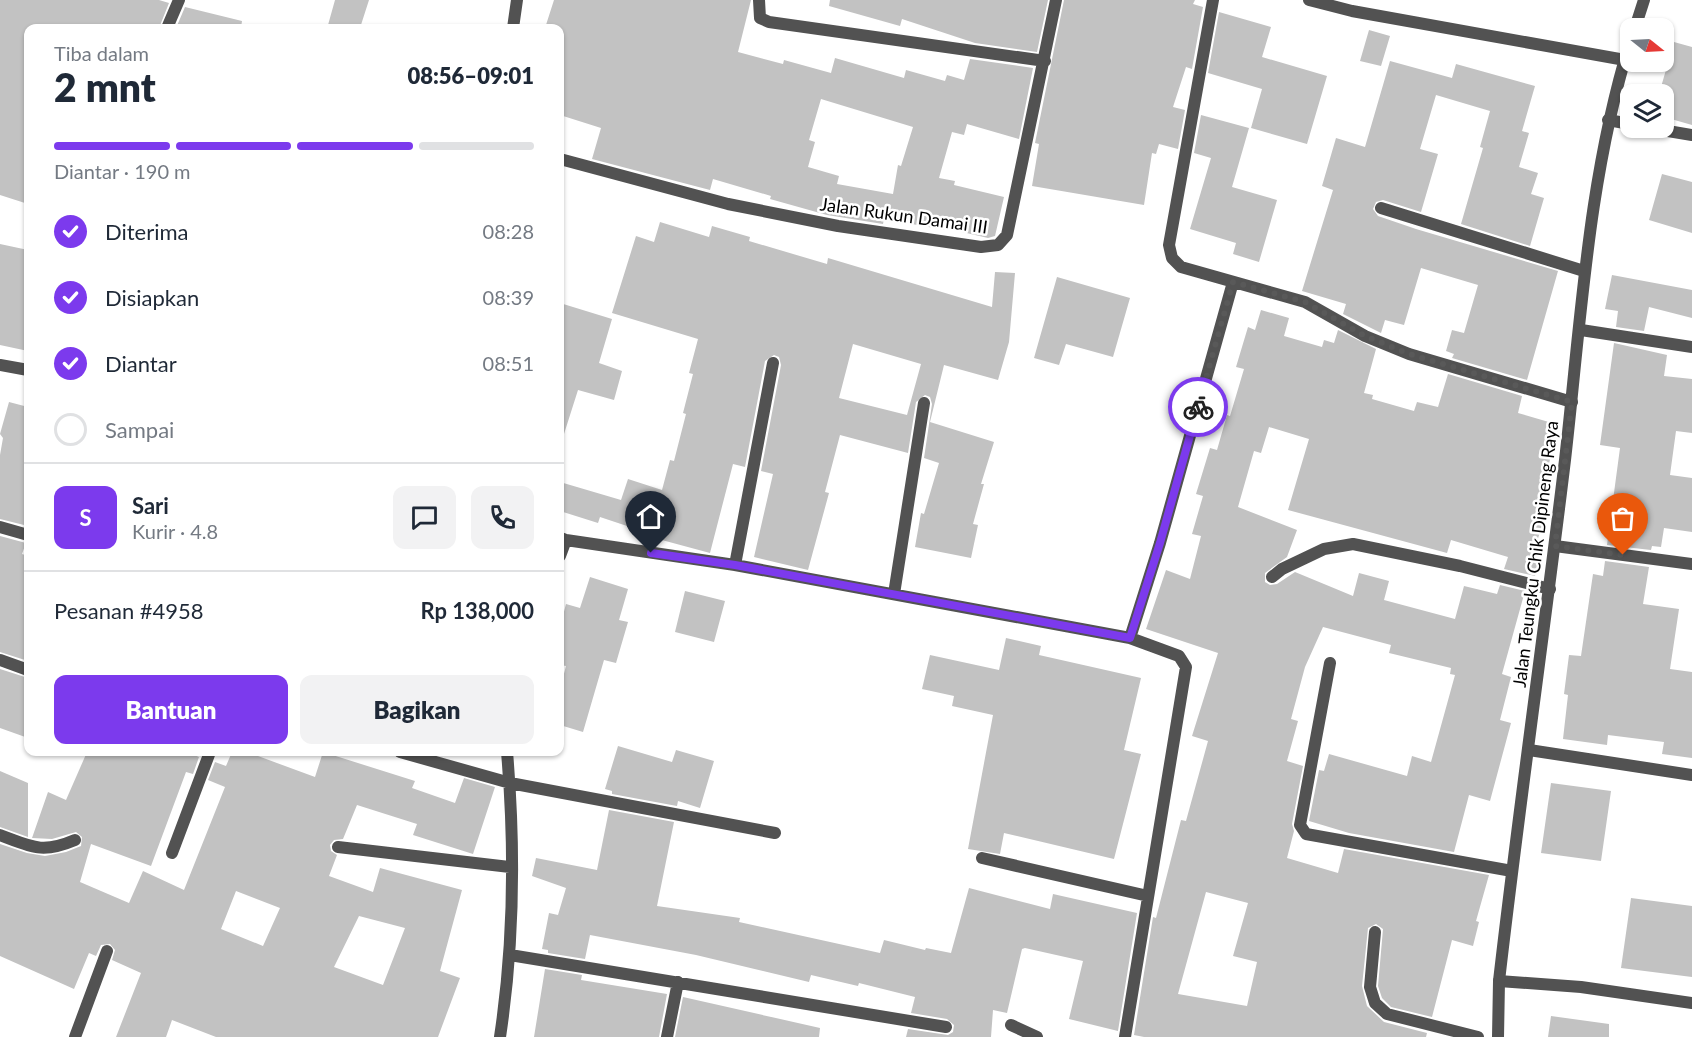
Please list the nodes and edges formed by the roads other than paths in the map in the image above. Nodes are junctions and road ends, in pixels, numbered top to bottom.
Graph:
1 (179, 0) edge
2 (517, 0) edge
3 (759, 0) edge
4 (1056, 0) edge
5 (1213, 0) edge
6 (1309, 0) edge
7 (1644, 0) edge
8 (1352, 5) edge
9 (1638, 18) edge
10 (169, 24) edge
11 (514, 24) edge
12 (1620, 59) edge
13 (1046, 61) junction
14 (1622, 72) edge
15 (1608, 120) junction
16 (1620, 122) edge
17 (1674, 132) edge
18 (1692, 135) edge
19 (564, 160) edge
20 (1381, 208) dead end
21 (1584, 271) junction
22 (1233, 282) junction
23 (1581, 330) junction
24 (1692, 347) edge
25 (773, 363) dead end
26 (1, 369) edge
27 (24, 370) edge
28 (1572, 402) junction
29 (924, 403) dead end
30 (0, 527) edge
31 (24, 534) edge
32 (564, 539) edge
33 (1555, 546) junction
34 (1692, 564) edge
35 (735, 565) junction
36 (1272, 576) dead end
37 (1550, 589) junction
38 (894, 594) junction
39 (1130, 638) junction
40 (0, 660) edge
41 (1330, 663) dead end
42 (24, 669) edge
43 (1529, 750) junction
44 (208, 756) edge
45 (414, 756) edge
46 (507, 756) edge
47 (1692, 775) edge
48 (510, 783) junction
49 (775, 833) dead end
50 (0, 835) edge
51 (75, 840) dead end
52 (338, 847) dead end
53 (172, 853) dead end
54 (982, 858) dead end
55 (510, 867) junction
56 (1512, 871) junction
57 (1148, 896) junction
58 (1375, 932) dead end
59 (107, 951) dead end
60 (510, 955) junction
61 (1499, 981) junction
62 (678, 982) junction
63 (1692, 1003) edge
64 (1011, 1025) dead end
65 (946, 1027) dead end
66 (75, 1037) edge
67 (500, 1037) edge
68 (667, 1037) edge
69 (1037, 1037) edge
70 (1125, 1037) edge
71 (1478, 1037) edge
72 (1498, 1037) edge

1 - 10 street
2 - 11 street
3 - 13 street
4 - 13 street, Jalan Rukun Damai III
5 - 22 street
6 - 8 street
7 - 9 street
8 - 12 street
13 - 19 street, Jalan Rukun Damai III
14 - 15 street, Jalan Teungku Chik Dipineng Raya
15 - 16 street
15 - 21 street, Jalan Teungku Chik Dipineng Raya
17 - 18 street
20 - 21 street
21 - 23 street, Jalan Teungku Chik Dipineng Raya
22 - 28 street
22 - 39 street
23 - 24 street
23 - 28 street, Jalan Teungku Chik Dipineng Raya
25 - 35 street
26 - 27 street
28 - 33 street, Jalan Teungku Chik Dipineng Raya
29 - 38 street
30 - 31 street
32 - 35 street
33 - 34 street
33 - 37 street, Jalan Teungku Chik Dipineng Raya
35 - 38 street
36 - 37 street
37 - 43 street, Jalan Teungku Chik Dipineng Raya
38 - 39 street
39 - 57 street
40 - 42 street
41 - 56 street
43 - 47 street
43 - 56 street, Jalan Teungku Chik Dipineng Raya
44 - 53 street
45 - 48 street
46 - 48 street
48 - 49 street
48 - 55 street
50 - 51 street
52 - 55 street
54 - 57 street
55 - 60 street
56 - 61 street, Jalan Teungku Chik Dipineng Raya
57 - 70 street
58 - 71 street
59 - 66 street
60 - 62 street
60 - 67 street
61 - 63 street
61 - 72 street, Jalan Teungku Chik Dipineng Raya
62 - 65 street
62 - 68 street
64 - 69 street

